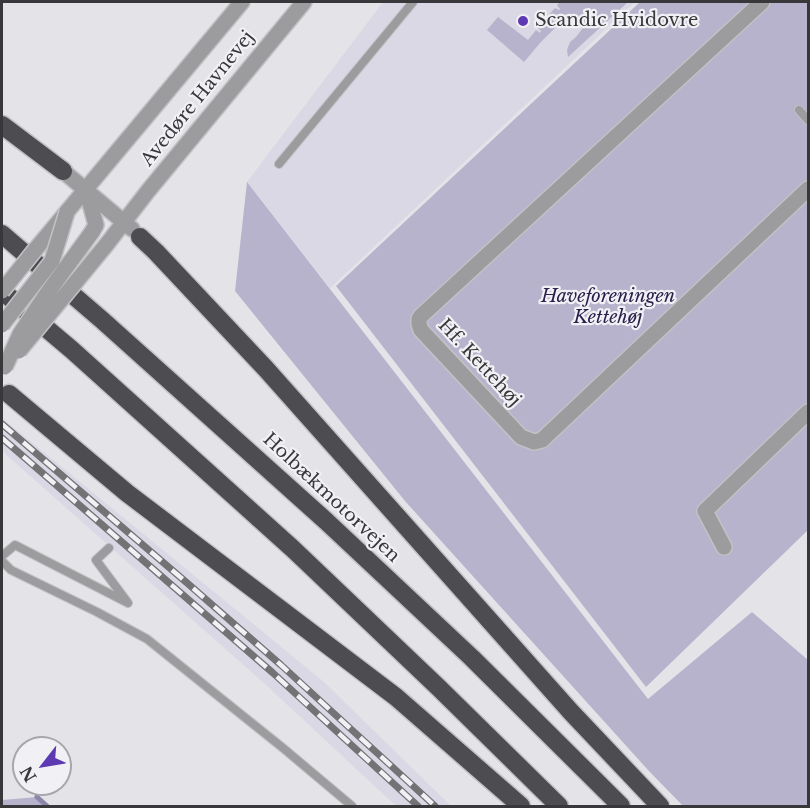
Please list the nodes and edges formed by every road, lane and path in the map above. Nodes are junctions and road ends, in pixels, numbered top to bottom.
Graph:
1 (242, 2) edge
2 (304, 2) edge
3 (413, 2) edge
4 (762, 2) edge
5 (799, 110) dead end
6 (808, 120) edge
7 (2, 125) edge
8 (279, 165) dead end
9 (63, 171) joint
10 (86, 189) junction
11 (808, 189) edge
12 (68, 212) junction
13 (124, 222) junction
14 (2, 234) edge
15 (140, 237) joint
16 (2, 291) edge
17 (2, 326) edge
18 (3, 369) edge
19 (5, 391) edge
20 (808, 412) edge
21 (723, 547) dead end
22 (109, 548) dead end
23 (2, 556) edge
24 (2, 561) edge
25 (352, 807) edge
26 (521, 807) edge
27 (559, 807) edge
28 (621, 807) edge
29 (660, 807) edge

1 - 10 street, Avedøre Havnevej
2 - 13 street, Avedøre Havnevej
3 - 8 lane
4 - 11 street, Hf. Kettehøj
5 - 6 lane
7 - 9 highway
9 - 10 street
10 - 12 street, Avedøre Havnevej
10 - 13 street
10 - 18 street, bridge
12 - 16 street, Avedøre Havnevej, bridge
12 - 17 street, bridge
13 - 15 street
13 - 18 street, Avedøre Havnevej, bridge
14 - 28 highway, Holbækmotorvejen
15 - 29 highway
16 - 27 highway
19 - 26 highway
20 - 21 street
22 - 23 lane
24 - 25 lane

